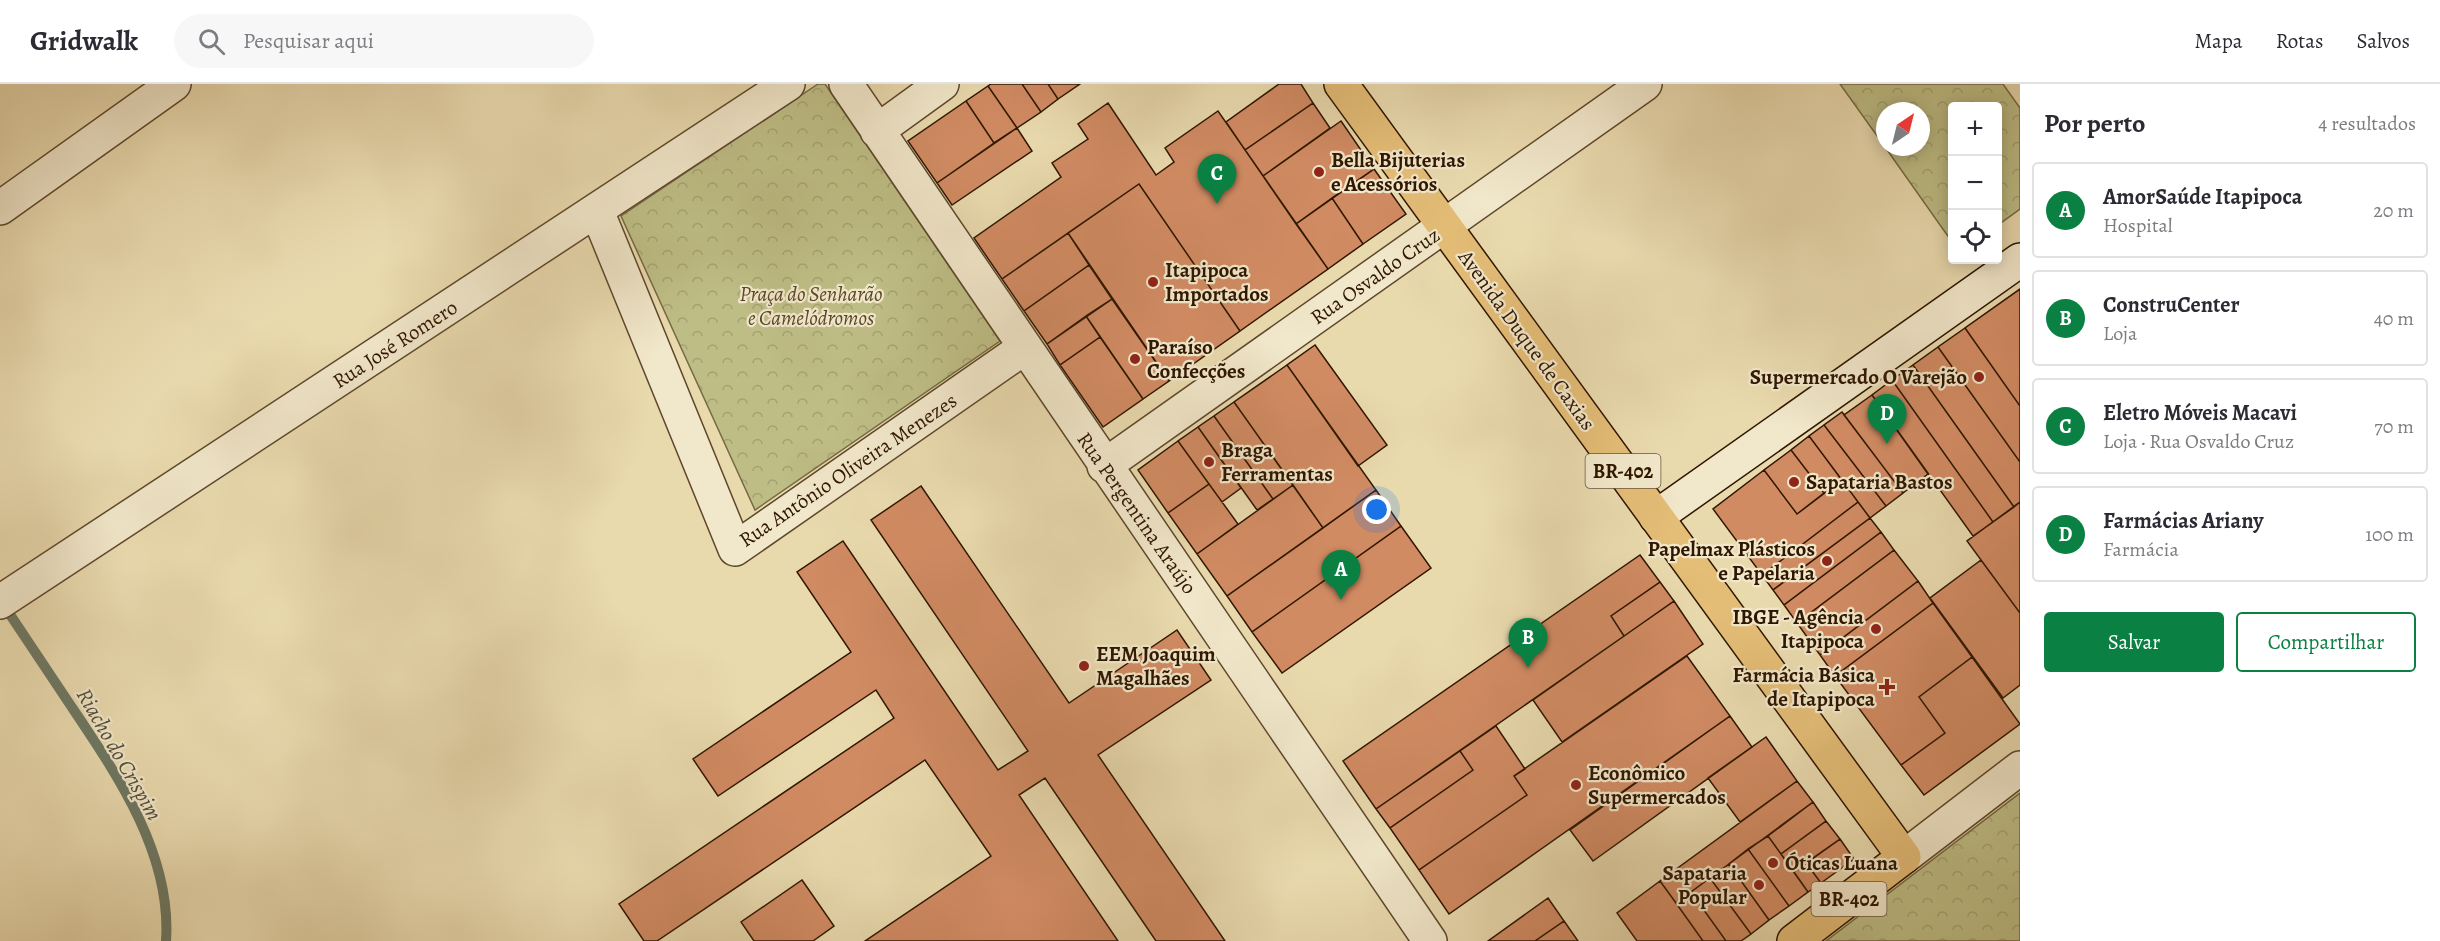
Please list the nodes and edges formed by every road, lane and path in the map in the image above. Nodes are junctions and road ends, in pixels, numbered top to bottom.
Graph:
1 (174, 84) edge
2 (788, 84) edge
3 (846, 84) edge
4 (942, 84) edge
5 (1341, 84) edge
6 (1645, 84) edge
7 (877, 131) junction
8 (0, 208) edge
9 (597, 211) junction
10 (1444, 227) junction
11 (2020, 260) edge
12 (1024, 348) junction
13 (1104, 466) junction
14 (1656, 517) junction
15 (0, 602) edge
16 (2020, 768) edge
17 (1904, 857) junction
18 (1430, 941) edge
19 (1794, 941) edge

1 - 8 street
2 - 9 street, Rua José Romero
3 - 7 street, Rua Pergentina Araújo
4 - 7 street
5 - 10 main road, Avenida Duque de Caxias / BR-402
6 - 10 street, Rua Osvaldo Cruz
7 - 12 street, Rua Pergentina Araújo
9 - 12 street, Rua Antônio Oliveira Menezes
9 - 15 street, Rua José Romero
10 - 13 street, Rua Osvaldo Cruz
10 - 14 main road, Avenida Duque de Caxias / BR-402
11 - 14 street
12 - 13 street, Rua Pergentina Araújo
13 - 18 street, Rua Pergentina Araújo
14 - 17 main road, Avenida Duque de Caxias / BR-402
16 - 17 street
17 - 19 main road, BR-402

